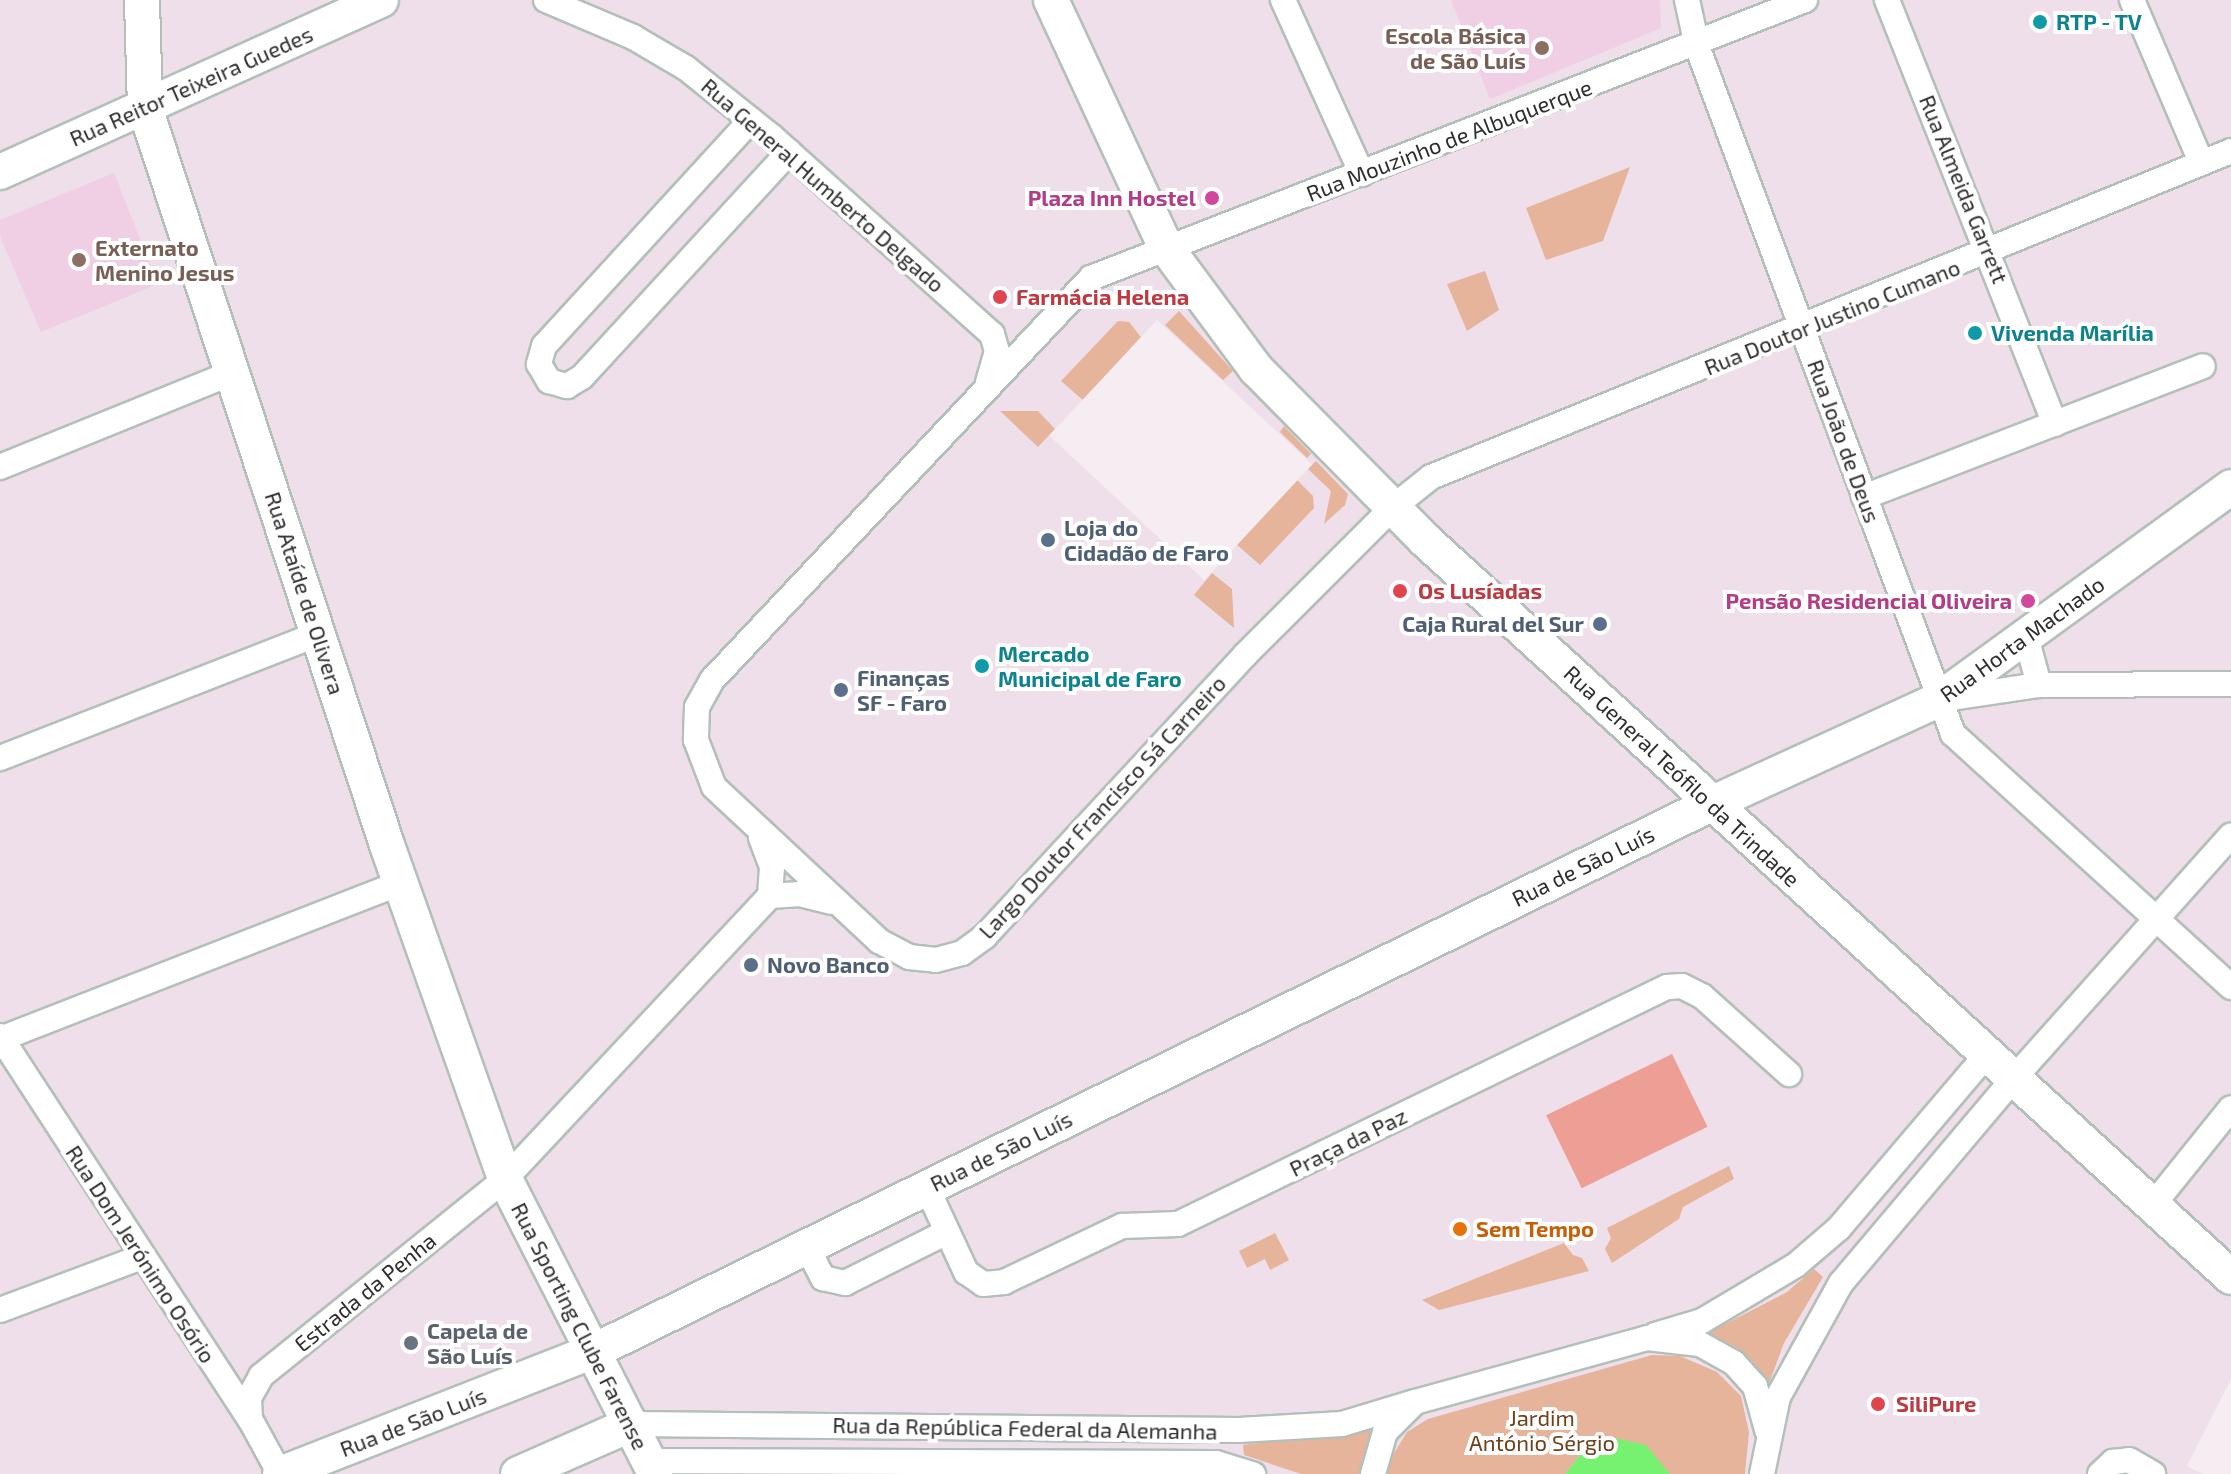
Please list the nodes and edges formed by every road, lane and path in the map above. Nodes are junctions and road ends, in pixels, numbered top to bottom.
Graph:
1 (142, 0) edge
2 (546, 0) edge
3 (1051, 0) edge
4 (1283, 0) edge
5 (1687, 0) edge
6 (1805, 0) edge
7 (1887, 0) edge
8 (2132, 0) edge
9 (361, 5) edge
10 (1697, 46) junction
11 (145, 108) junction
12 (751, 120) junction
13 (2231, 151) edge
14 (789, 152) junction
15 (2201, 162) junction
16 (0, 172) edge
17 (1362, 174) junction
18 (1165, 246) junction
19 (1990, 252) junction
20 (1091, 278) joint
21 (1804, 330) junction
22 (2203, 366) dead end
23 (234, 372) junction
24 (983, 391) junction
25 (2055, 424) junction
26 (0, 467) edge
27 (2231, 487) edge
28 (1864, 497) junction
29 (1392, 508) junction
30 (318, 634) junction
31 (2026, 637) junction
32 (2231, 684) edge
33 (2039, 685) junction
34 (1938, 700) junction
35 (0, 758) edge
36 (1711, 804) junction
37 (755, 827) junction
38 (2231, 835) edge
39 (400, 883) junction
40 (770, 896) junction
41 (841, 906) junction
42 (2155, 919) junction
43 (2231, 987) edge
44 (0, 1038) edge
45 (1988, 1053) junction
46 (1789, 1074) dead end
47 (2015, 1077) junction
48 (2231, 1108) edge
49 (505, 1179) junction
50 (927, 1188) junction
51 (2153, 1205) junction
52 (947, 1232) junction
53 (808, 1249) junction
54 (142, 1257) junction
55 (2231, 1277) edge
56 (0, 1310) edge
57 (1647, 1338) junction
58 (594, 1351) junction
59 (1415, 1402) junction
60 (250, 1419) junction
61 (632, 1424) junction
62 (1768, 1441) junction
63 (652, 1467) edge
64 (2151, 1471) edge
65 (280, 1474) edge
66 (518, 1474) edge
67 (1253, 1474) edge
68 (1373, 1474) edge
69 (1762, 1474) edge
70 (2100, 1474) edge

1 - 11 street, Rua Ataíde de Olivera
2 - 12 street, Rua General Humberto Delgado
3 - 18 street, Rua General Teófilo da Trindade
4 - 17 street
5 - 10 street, Rua João de Deus
6 - 10 street, Rua Mouzinho de Albuquerque
7 - 19 street, Rua Almeida Garrett
8 - 15 street
9 - 11 street, Rua Reitor Teixeira Guedes
10 - 17 street, Rua Mouzinho de Albuquerque
10 - 21 street, Rua João de Deus
11 - 16 street, Rua Reitor Teixeira Guedes
11 - 23 street, Rua Ataíde de Olivera
12 - 14 street, Rua General Humberto Delgado
12 - 14 street
13 - 15 street, Rua Doutor Justino Cumano
14 - 24 street, Rua General Humberto Delgado
15 - 19 street, Rua Doutor Justino Cumano
17 - 18 street, Rua Mouzinho de Albuquerque
18 - 20 street, Rua Mouzinho de Albuquerque
18 - 29 street, Rua General Teófilo da Trindade
19 - 21 street, Rua Doutor Justino Cumano
19 - 25 street, Rua Almeida Garrett
20 - 24 street, Largo Doutor Francisco Sá Carneiro
21 - 28 street, Rua João de Deus
21 - 29 street, Rua Doutor Justino Cumano
22 - 25 street
23 - 26 street
23 - 30 street, Rua Ataíde de Olivera
24 - 37 street, Largo Doutor Francisco Sá Carneiro
25 - 28 street
27 - 31 street, Rua Horta Machado
28 - 34 street, Rua João de Deus
29 - 36 street, Rua General Teófilo da Trindade
29 - 41 street, Largo Doutor Francisco Sá Carneiro
30 - 35 street
30 - 39 street, Rua Ataíde de Olivera
31 - 33 street
31 - 34 street, Rua Horta Machado
32 - 33 street
33 - 34 street
34 - 36 street, Rua Horta Machado
34 - 42 street, Rua João de Deus
36 - 45 street, Rua General Teófilo da Trindade
36 - 50 street, Rua de São Luís
37 - 40 street
37 - 41 street, Largo Doutor Francisco Sá Carneiro
38 - 42 street
39 - 44 street
39 - 49 street, Rua Ataíde de Olivera
40 - 41 street
40 - 49 street, Estrada da Penha
42 - 43 street, Rua João de Deus
42 - 47 street
44 - 54 street, Rua Dom Jerónimo Osório
45 - 47 street, Rua General Teófilo da Trindade
45 - 57 street, Rua da República Federal da Alemanha
46 - 52 street, Praça da Paz
47 - 51 street, Rua General Teófilo da Trindade
47 - 62 street
48 - 51 street
49 - 58 street, Rua Sporting Clube Farense
49 - 60 street, Estrada da Penha
50 - 52 street, Praça da Paz
50 - 53 street, Rua de São Luís
51 - 55 street, Rua General Teófilo da Trindade
52 - 53 street
53 - 58 street, Rua de São Luís
54 - 56 street
54 - 60 street, Rua Dom Jerónimo Osório
57 - 59 street, Rua da República Federal da Alemanha
57 - 62 street
58 - 61 street, Rua Sporting Clube Farense
58 - 65 street, Rua de São Luís
59 - 61 street, Rua da República Federal da Alemanha
59 - 68 street
60 - 65 street, Rua Dom Jerónimo Osório
61 - 63 street, Rua Sporting Clube Farense
61 - 66 street
62 - 69 street
63 - 67 street, Rua da República Federal da Alemanha
64 - 70 street

